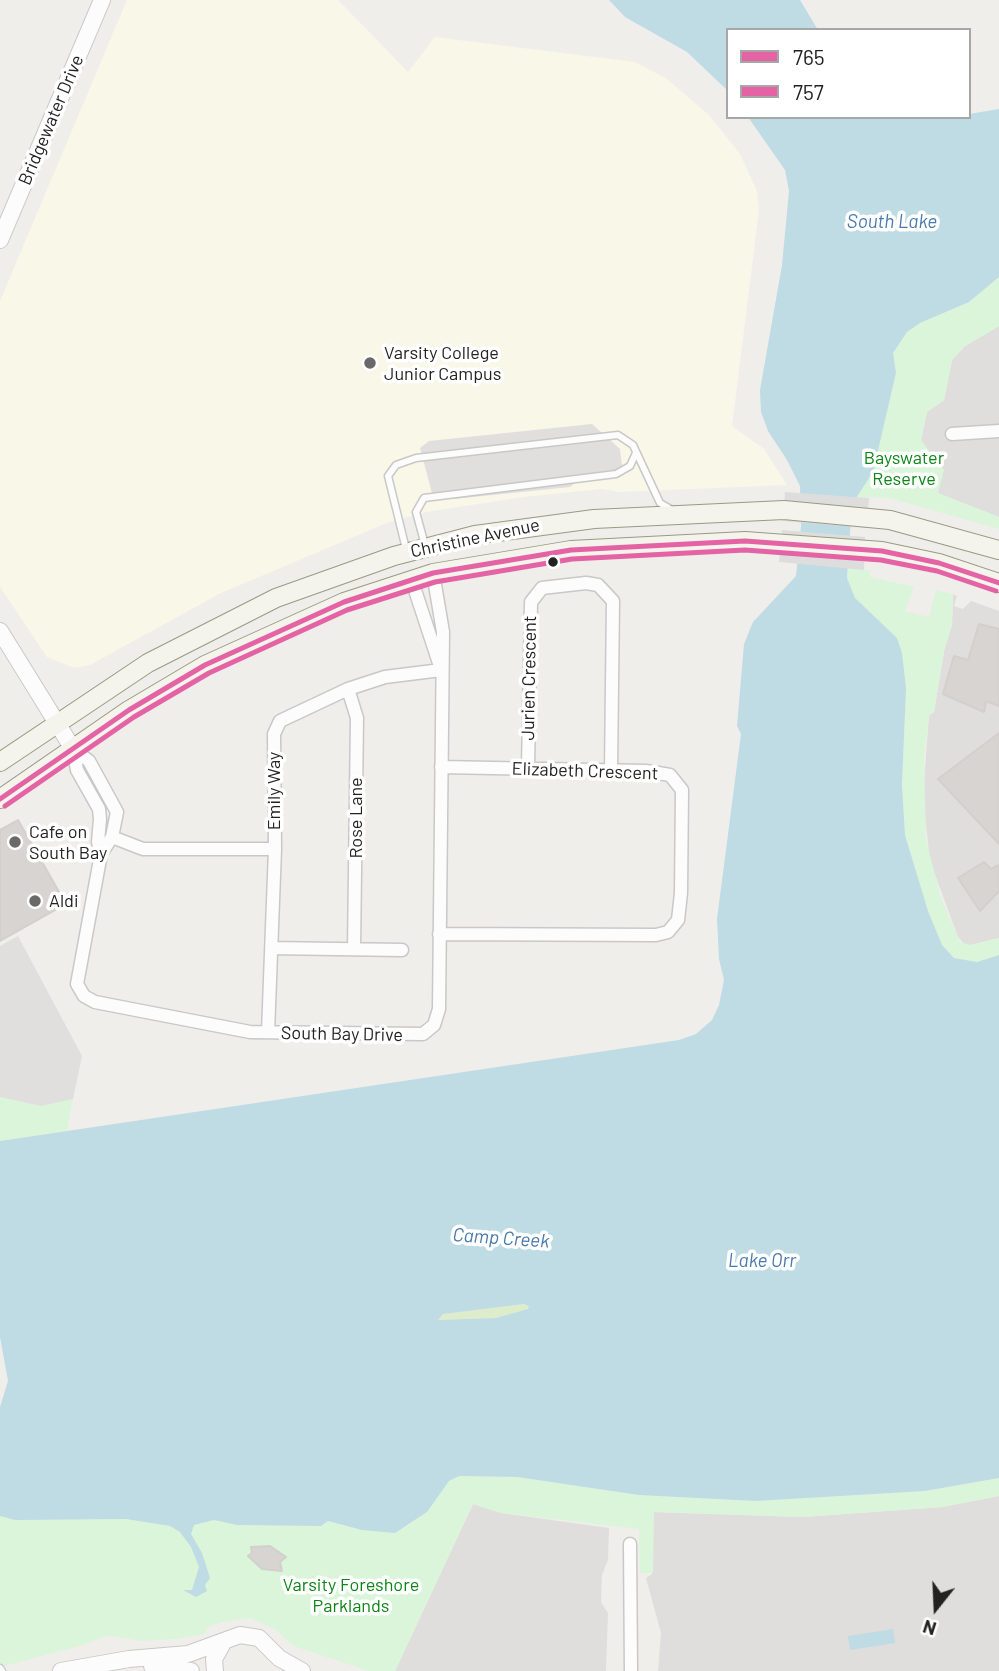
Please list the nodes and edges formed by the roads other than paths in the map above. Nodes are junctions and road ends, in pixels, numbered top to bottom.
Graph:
1 (102, 0) edge
2 (0, 240) edge
3 (999, 430) edge
4 (952, 434) dead end
5 (636, 451) junction
6 (679, 513) junction
7 (425, 547) junction
8 (999, 551) edge
9 (406, 552) junction
10 (433, 573) junction
11 (411, 578) junction
12 (999, 583) edge
13 (0, 631) edge
14 (441, 670) junction
15 (348, 689) junction
16 (58, 723) junction
17 (73, 749) junction
18 (0, 762) edge
19 (442, 767) junction
20 (528, 768) junction
21 (611, 770) junction
22 (0, 799) edge
23 (112, 837) junction
24 (275, 849) junction
25 (101, 853) junction
26 (439, 934) junction
27 (271, 948) junction
28 (354, 948) junction
29 (402, 950) dead end
30 (268, 1032) junction
31 (629, 1545) dead end
32 (223, 1643) junction
33 (267, 1644) junction
34 (61, 1671) edge
35 (99, 1671) edge
36 (191, 1671) edge
37 (215, 1671) edge
38 (274, 1671) edge
39 (302, 1671) edge
40 (631, 1671) edge

1 - 2 street, Bridgewater Drive
3 - 4 street
5 - 6 lane
5 - 7 lane
5 - 9 lane
6 - 7 main road, Christine Avenue
6 - 8 main road, Christine Avenue
7 - 9 main road, Christine Avenue
7 - 10 main road
9 - 11 main road
9 - 16 main road, Christine Avenue
10 - 11 main road, Christine Avenue
10 - 12 main road, Christine Avenue
10 - 14 street, South Bay Drive
11 - 14 street, South Bay Drive
11 - 17 main road, Christine Avenue
13 - 16 street
14 - 15 street, Emily Way
14 - 19 street, South Bay Drive
15 - 24 street, Emily Way
15 - 28 street, Rose Lane
16 - 17 street
16 - 18 main road, Christine Avenue
17 - 22 main road, Christine Avenue
17 - 23 street
17 - 25 street, South Bay Drive
19 - 20 street, Elizabeth Crescent
19 - 26 street, South Bay Drive
20 - 21 street, Elizabeth Crescent
20 - 21 street, Jurien Crescent
21 - 26 street, Elizabeth Crescent
23 - 24 street
23 - 25 street, South Bay Drive
24 - 27 street, Emily Way
25 - 30 street, South Bay Drive
26 - 30 street, South Bay Drive
27 - 28 street
27 - 30 street, Emily Way
28 - 29 street
31 - 40 street
32 - 33 street
32 - 34 street
32 - 37 street
33 - 38 street
33 - 39 street
35 - 36 street

